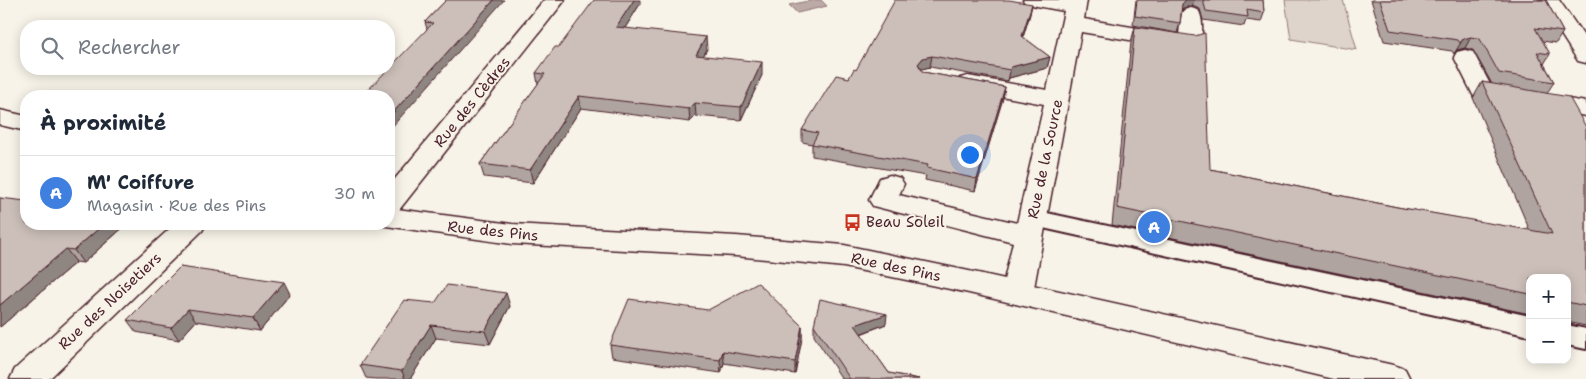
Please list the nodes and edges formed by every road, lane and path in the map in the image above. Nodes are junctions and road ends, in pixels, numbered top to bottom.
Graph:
1 (555, 0) edge
2 (1033, 0) edge
3 (1546, 1) edge
4 (1075, 10) edge
5 (1191, 14) dead end
6 (1586, 56) edge
7 (1465, 57) dead end
8 (948, 79) edge
9 (1058, 99) junction
10 (1586, 109) edge
11 (0, 117) edge
12 (20, 122) edge
13 (890, 184) dead end
14 (395, 197) edge
15 (395, 219) edge
16 (1031, 227) junction
17 (186, 230) edge
18 (1017, 293) junction
19 (1526, 325) edge
20 (1571, 335) edge
21 (1586, 339) edge
22 (28, 379) edge
23 (1393, 379) edge

1 - 14 street, Rue des Cèdres
2 - 4 street
3 - 6 street
4 - 5 street
4 - 9 street, Rue de la Source
7 - 10 street
8 - 9 street
9 - 16 street, Rue de la Source
11 - 12 street
13 - 16 street
15 - 18 street, Rue des Pins
16 - 18 street, Rue de la Source
16 - 19 lane
17 - 22 street, Rue des Noisetiers
18 - 23 street, Rue des Pins
20 - 21 lane

